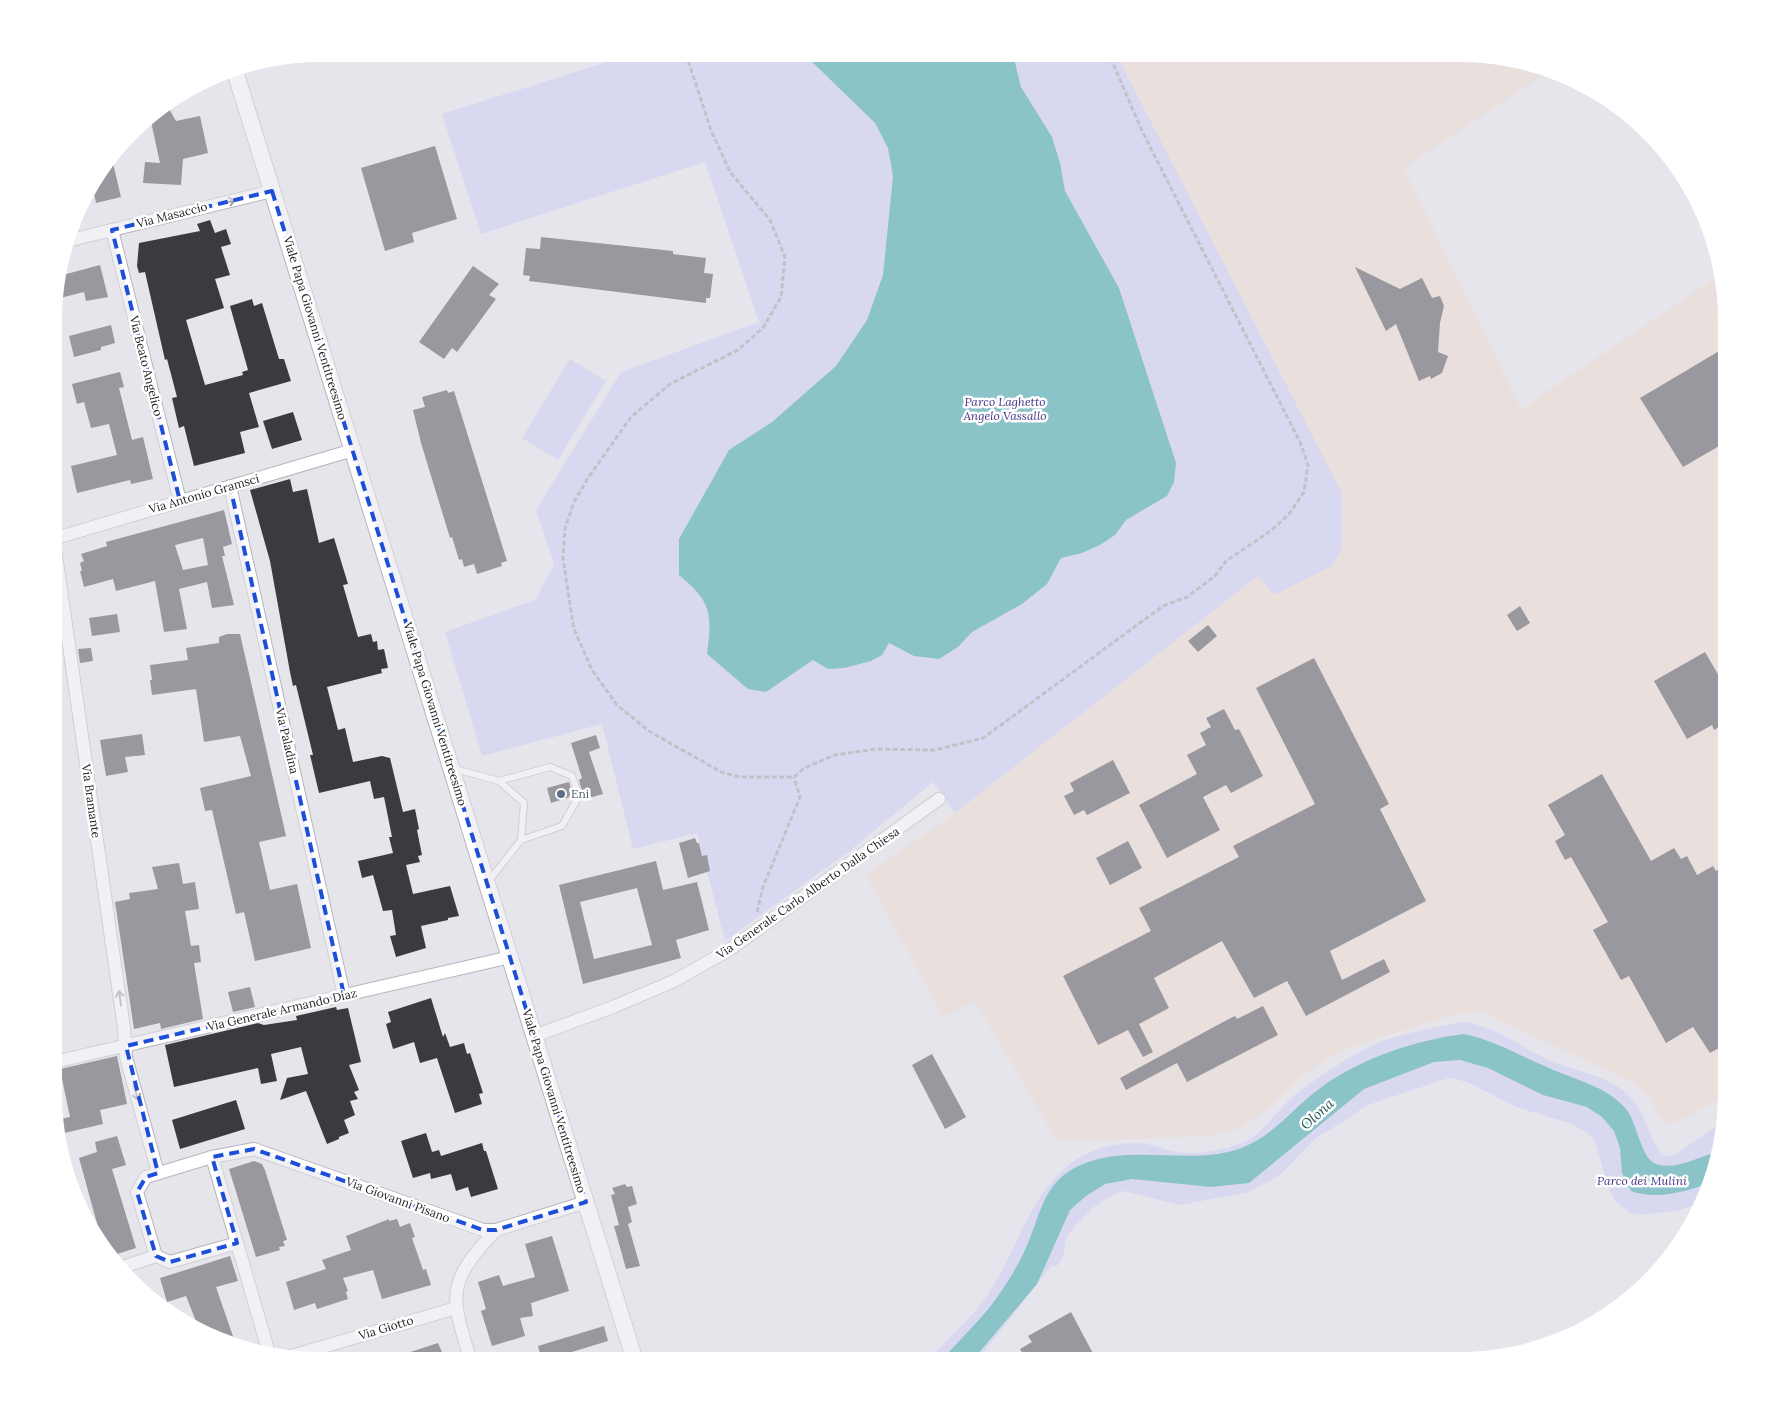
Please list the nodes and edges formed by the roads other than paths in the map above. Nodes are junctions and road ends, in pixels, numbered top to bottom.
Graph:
1 (237, 77) edge
2 (272, 190) junction
3 (112, 230) junction
4 (76, 239) edge
5 (353, 450) junction
6 (230, 486) junction
7 (180, 501) junction
8 (62, 536) edge
9 (62, 596) edge
10 (451, 768) junction
11 (498, 781) junction
12 (939, 799) dead end
13 (521, 840) junction
14 (487, 884) junction
15 (510, 957) junction
16 (344, 995) junction
17 (534, 1036) junction
18 (126, 1046) junction
19 (62, 1060) edge
20 (212, 1158) junction
21 (158, 1173) junction
22 (586, 1202) junction
23 (496, 1230) junction
24 (237, 1243) junction
25 (156, 1256) junction
26 (127, 1265) edge
27 (456, 1308) junction
28 (267, 1347) edge
29 (305, 1352) edge
30 (468, 1352) edge
31 (632, 1352) edge

1 - 2 street, Viale Papa Giovanni Ventitreesimo
3 -> 2 street, Via Masaccio
2 - 5 street, Viale Papa Giovanni Ventitreesimo
3 - 4 street, Via Masaccio
3 - 7 street, Via Beato Angelico
5 - 6 street, Via Antonio Gramsci
5 - 10 street, Viale Papa Giovanni Ventitreesimo
6 - 7 street, Via Antonio Gramsci
6 - 16 street, Via Paladina
7 - 8 street, Via Antonio Gramsci
18 -> 9 street, Via Bramante
10 - 11 lane
10 - 14 street, Viale Papa Giovanni Ventitreesimo
11 - 13 lane
11 - 13 lane
12 - 17 street, Via Generale Carlo Alberto Dalla Chiesa
13 - 14 lane
14 - 15 street, Viale Papa Giovanni Ventitreesimo
15 - 16 street, Via Generale Armando Diaz
15 - 17 street, Viale Papa Giovanni Ventitreesimo
16 - 18 street, Via Generale Armando Diaz
17 - 22 street, Viale Papa Giovanni Ventitreesimo
18 - 19 street, Via Generale Armando Diaz
18 -> 21 street, Via Bramante
20 - 21 street, Via Giovanni Pisano
20 - 23 street, Via Giovanni Pisano
20 - 24 street
21 - 25 street
22 - 23 street, Via Giovanni Pisano
22 - 31 street, Viale Papa Giovanni Ventitreesimo
23 - 27 street
24 - 25 street
24 - 28 street
25 - 26 street
27 - 29 street, Via Giotto
27 - 30 street

